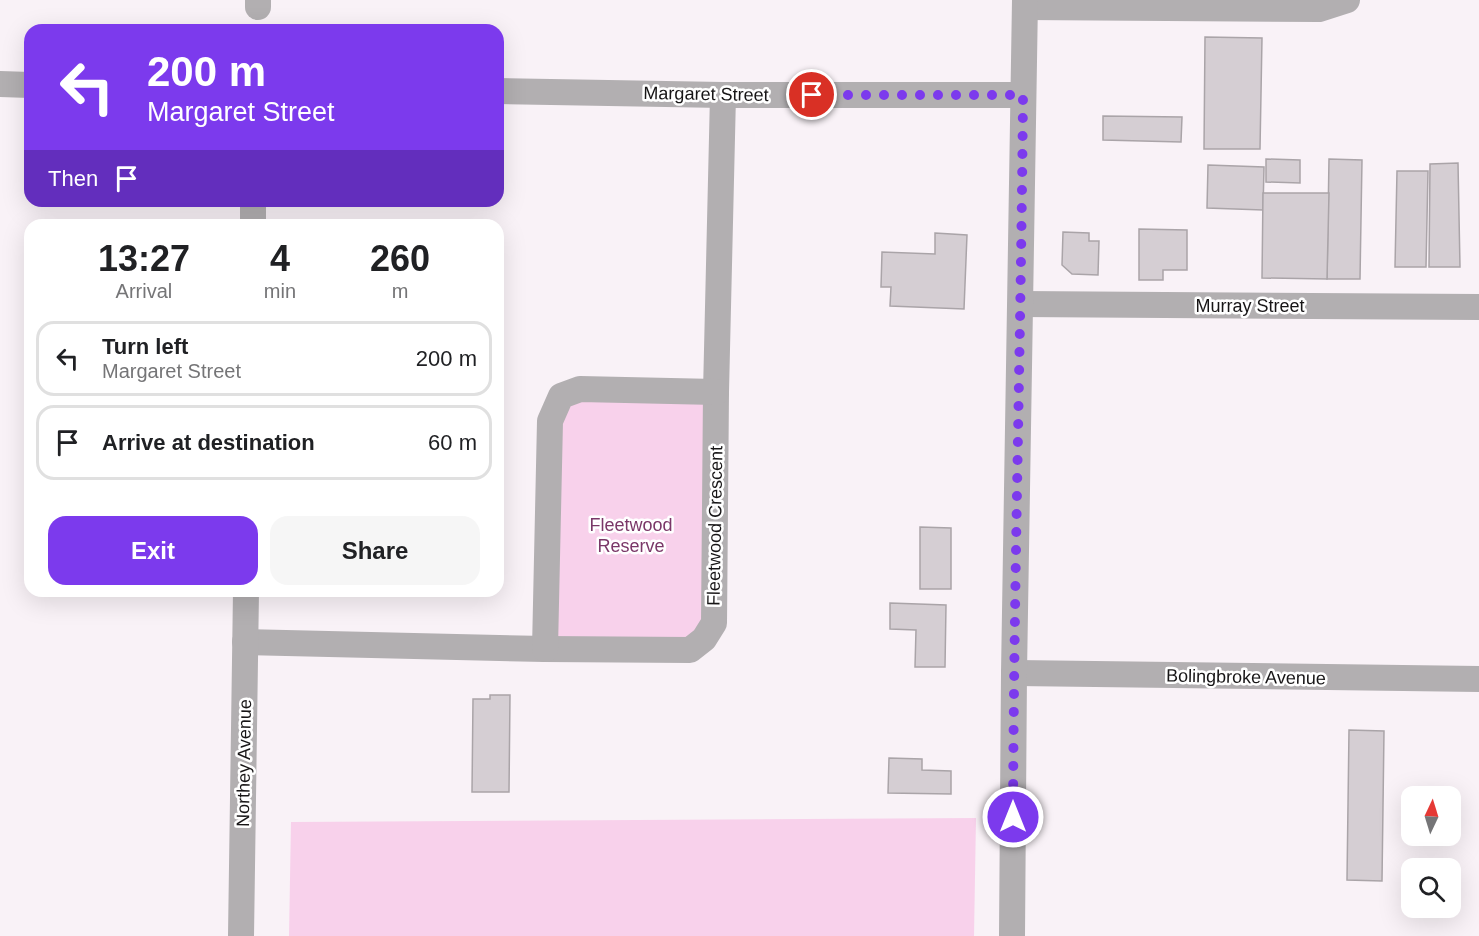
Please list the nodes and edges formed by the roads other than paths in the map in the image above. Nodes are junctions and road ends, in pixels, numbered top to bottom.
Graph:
1 (1347, 0) edge
2 (1025, 4) edge
3 (0, 84) edge
4 (24, 85) edge
5 (504, 92) edge
6 (723, 95) junction
7 (1023, 95) junction
8 (1021, 304) junction
9 (1479, 308) edge
10 (716, 392) junction
11 (246, 597) edge
12 (245, 642) junction
13 (545, 649) junction
14 (1014, 674) junction
15 (1479, 679) edge
16 (241, 936) edge
17 (1012, 936) edge

1 - 2 street
2 - 7 street
3 - 4 street
5 - 6 street, Margaret Street
6 - 7 street, Margaret Street
6 - 10 street, Fleetwood Crescent
7 - 8 street
8 - 9 street, Murray Street
8 - 14 street
10 - 13 street
10 - 13 street, Fleetwood Crescent
11 - 12 street, Northey Avenue
12 - 13 street, Fleetwood Crescent
12 - 16 street, Northey Avenue
14 - 15 street, Bolingbroke Avenue
14 - 17 street

